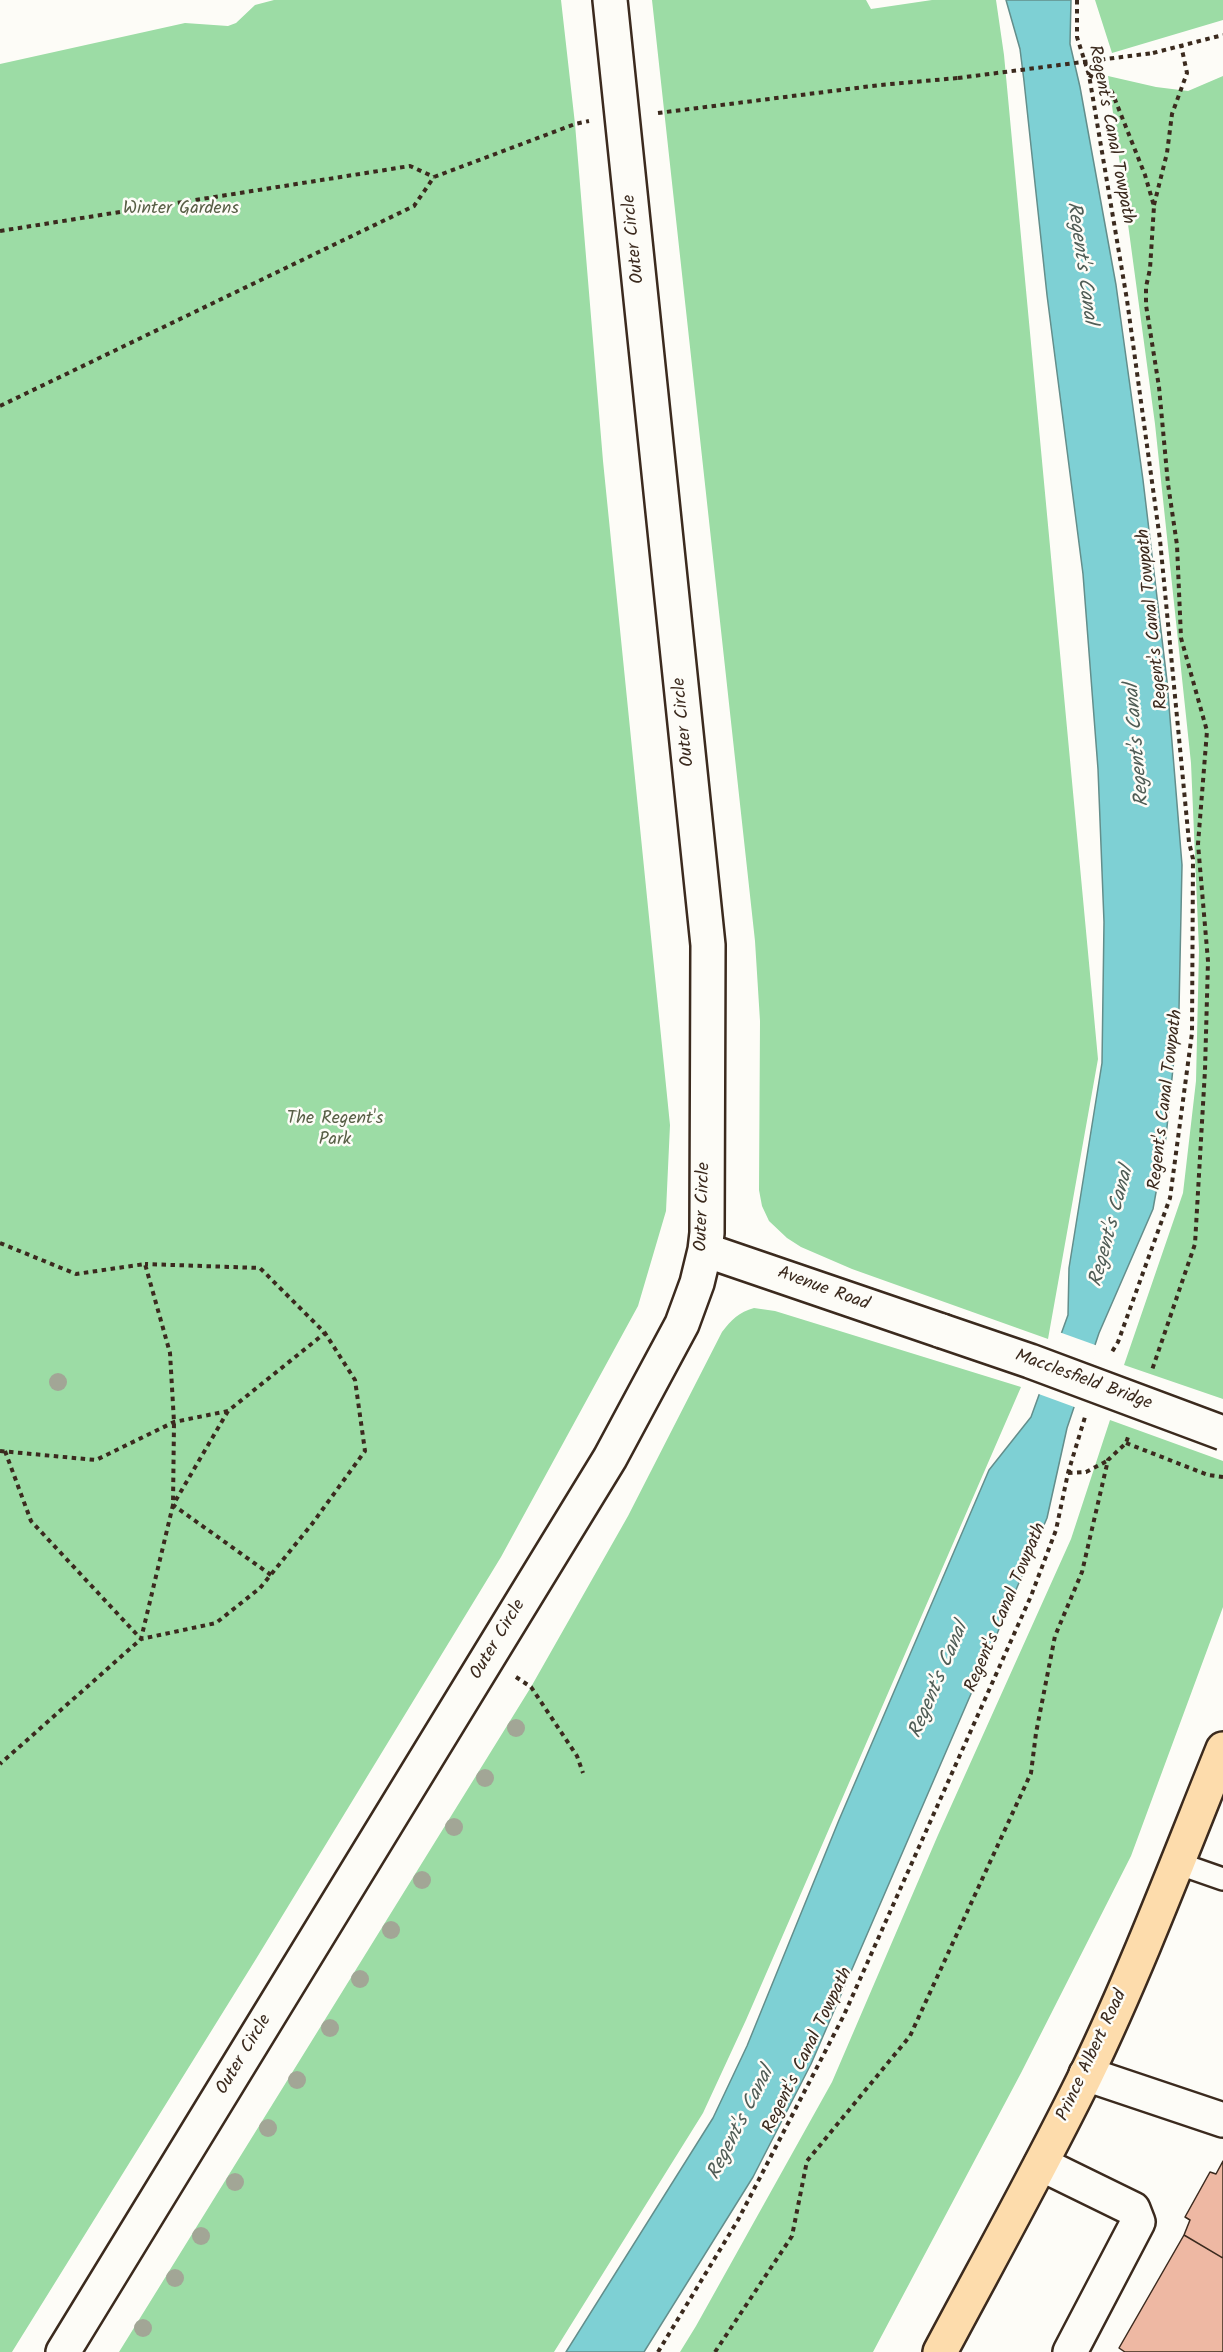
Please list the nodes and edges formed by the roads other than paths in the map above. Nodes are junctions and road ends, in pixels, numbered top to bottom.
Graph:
1 (610, 0) edge
2 (705, 1250) junction
3 (942, 1331) joint
4 (1223, 1433) edge
5 (1223, 1749) edge
6 (1177, 1863) junction
7 (1223, 1879) edge
8 (1086, 2074) junction
9 (1223, 2120) edge
10 (1041, 2163) junction
11 (63, 2352) edge
12 (940, 2352) edge
13 (1070, 2352) edge

1 - 2 street, Outer Circle
2 - 3 street, Avenue Road
2 - 11 street, Outer Circle
3 - 4 street, Macclesfield Bridge, bridge
5 - 6 main road, Prince Albert Road
6 - 7 lane
6 - 8 main road, Prince Albert Road
8 - 9 street
8 - 10 main road, Prince Albert Road
10 - 12 main road, Prince Albert Road
10 - 13 street

